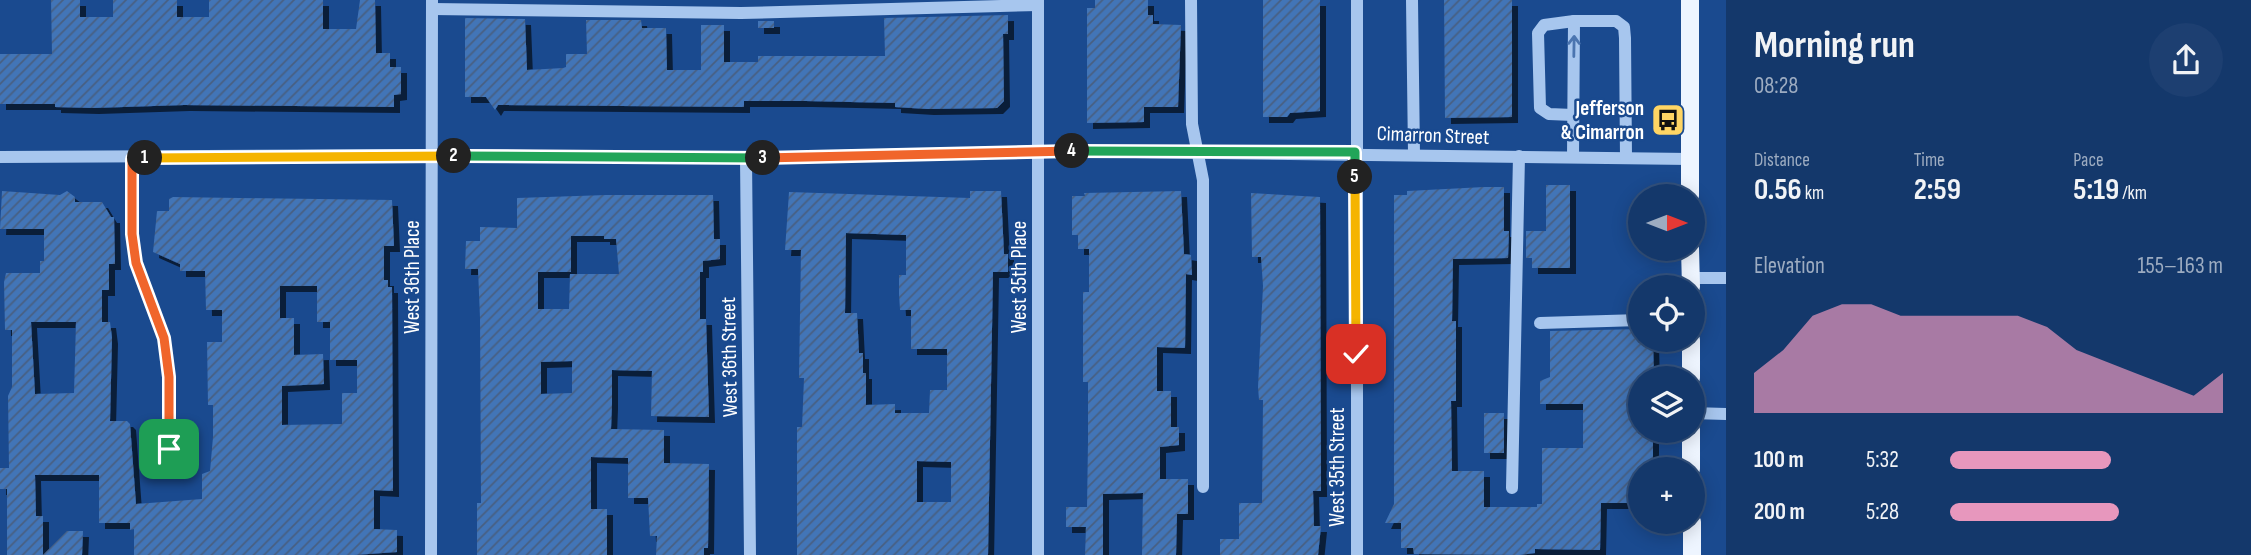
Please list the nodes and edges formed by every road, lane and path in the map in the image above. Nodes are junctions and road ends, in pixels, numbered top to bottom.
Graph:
1 (1191, 0) edge
2 (1357, 0) edge
3 (1412, 0) edge
4 (1690, 0) edge
5 (1038, 3) edge
6 (432, 4) edge
7 (1574, 21) junction
8 (1573, 115) junction
9 (1038, 151) junction
10 (1197, 152) junction
11 (1355, 152) junction
12 (1414, 154) junction
13 (431, 155) junction
14 (1518, 156) junction
15 (0, 157) edge
16 (1573, 157) junction
17 (746, 158) junction
18 (1626, 158) junction
19 (132, 159) junction
20 (1690, 159) junction
21 (1690, 184) edge
22 (1726, 278) edge
23 (1705, 281) edge
24 (1628, 320) edge
25 (1540, 323) dead end
26 (1705, 413) edge
27 (1726, 414) edge
28 (169, 449) dead end
29 (1203, 487) dead end
30 (1512, 488) dead end
31 (1692, 534) edge
32 (431, 555) edge
33 (750, 555) edge
34 (1038, 555) edge
35 (1357, 555) edge
36 (1692, 555) edge

1 - 10 street
2 - 11 street, West 35th Street
3 - 12 street
4 - 20 main road
5 - 6 street
5 - 9 street, West 35th Place
6 - 13 street, West 36th Place
8 -> 7 street
7 - 8 street
7 - 18 street
8 - 16 street
9 - 10 street, Cimarron Street
9 - 17 street, Cimarron Street
9 - 34 street, West 35th Place
10 - 11 street, Cimarron Street
10 - 29 street
11 - 12 street, Cimarron Street
11 - 35 street, West 35th Street
12 - 14 street, Cimarron Street
13 - 17 street, Cimarron Street
13 - 19 street, Cimarron Street
13 - 32 street, West 36th Place
14 - 16 street, Cimarron Street
14 - 30 street
15 - 19 street, Cimarron Street
16 - 18 street, Cimarron Street
17 - 33 street, West 36th Street
18 - 20 street, Cimarron Street
19 - 28 street
20 - 21 main road
22 - 23 street
24 - 25 street
26 - 27 street
31 - 36 main road

